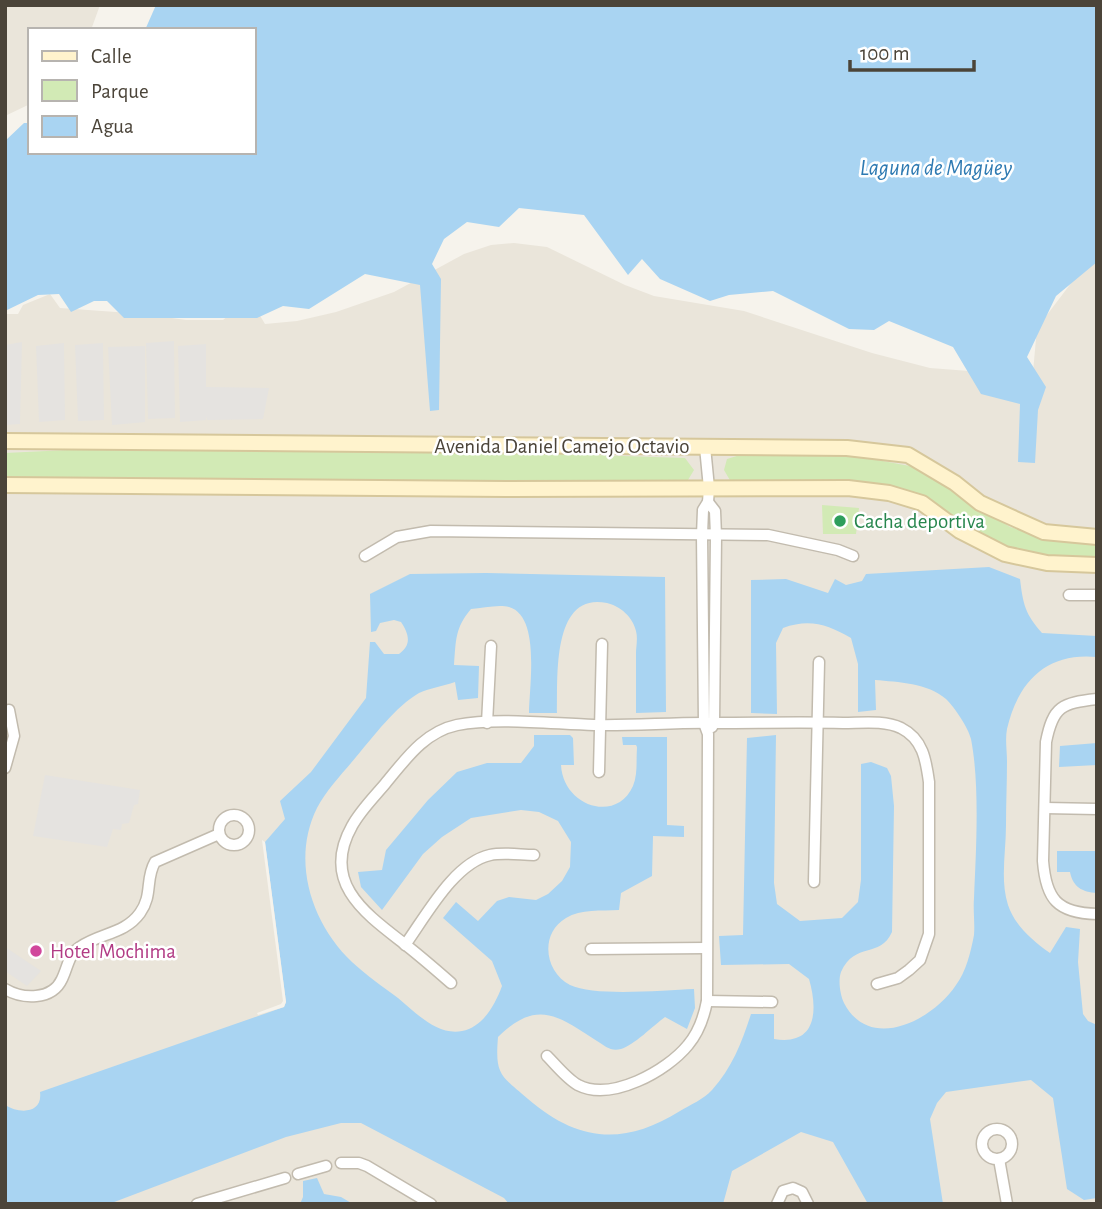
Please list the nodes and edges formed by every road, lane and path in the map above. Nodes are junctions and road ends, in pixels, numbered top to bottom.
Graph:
1 (5, 441) edge
2 (705, 447) junction
3 (5, 485) edge
4 (708, 495) junction
5 (702, 536) junction
6 (716, 536) junction
7 (1097, 537) edge
8 (365, 555) dead end
9 (853, 556) dead end
10 (1097, 565) edge
11 (1069, 595) dead end
12 (1097, 595) edge
13 (602, 644) dead end
14 (491, 646) dead end
15 (819, 662) dead end
16 (1097, 699) edge
17 (9, 709) dead end
18 (818, 722) junction
19 (487, 723) junction
20 (709, 723) junction
21 (599, 725) junction
22 (5, 768) edge
23 (599, 772) dead end
24 (1045, 808) junction
25 (1097, 809) edge
26 (219, 834) dead end
27 (534, 855) dead end
28 (814, 883) dead end
29 (1097, 914) edge
30 (405, 945) junction
31 (706, 948) junction
32 (592, 949) dead end
33 (451, 983) dead end
34 (877, 984) dead end
35 (5, 989) edge
36 (707, 1001) junction
37 (772, 1002) dead end
38 (547, 1056) dead end
39 (999, 1159) dead end
40 (341, 1163) dead end
41 (321, 1168) dead end
42 (300, 1174) dead end
43 (285, 1178) dead end
44 (197, 1204) edge
45 (431, 1204) edge
46 (776, 1204) edge
47 (808, 1204) edge
48 (1007, 1204) edge

1 - 2 main road, Avenida Daniel Camejo Octavio
2 - 4 street
2 - 7 main road, Avenida Daniel Camejo Octavio
3 - 4 main road, Avenida Daniel Camejo Octavio
4 - 5 street
4 - 6 street
4 - 10 main road, Avenida Daniel Camejo Octavio
5 - 6 street
5 - 8 street
5 - 20 street
6 - 9 street
6 - 20 street
11 - 12 street
13 - 21 street
14 - 19 street
15 - 18 street
16 - 24 street
17 - 22 street
18 - 20 street
18 - 28 street
18 - 34 street
19 - 21 street
19 - 30 street
20 - 21 street
20 - 31 street
21 - 23 street
24 - 25 street
24 - 29 street
26 - 35 street
27 - 30 street
30 - 33 street
31 - 32 street
31 - 36 street
36 - 37 street
36 - 38 street
39 - 48 street
40 - 45 street
41 - 42 street
43 - 44 street
46 - 47 street

